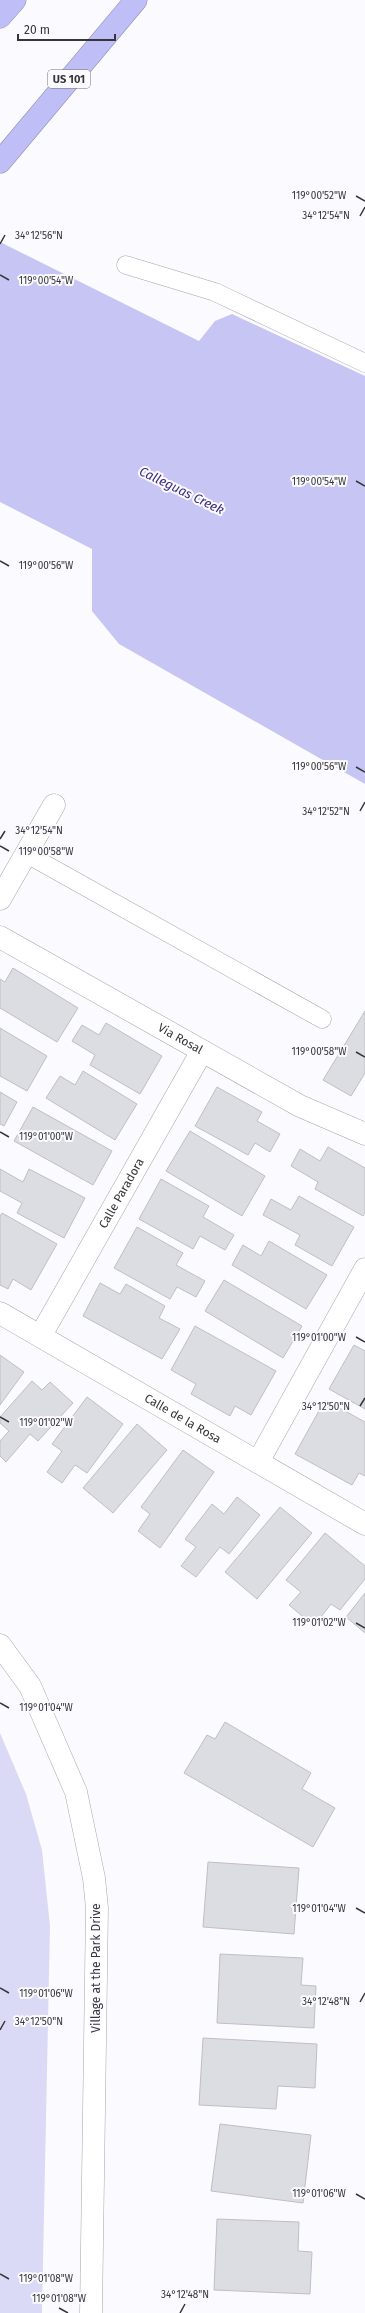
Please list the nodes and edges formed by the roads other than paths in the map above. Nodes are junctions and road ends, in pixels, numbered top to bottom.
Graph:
1 (14, 0) edge
2 (136, 0) edge
3 (0, 17) edge
4 (1, 160) edge
5 (126, 265) dead end
6 (365, 363) edge
7 (54, 805) dead end
8 (25, 853) junction
9 (0, 899) edge
10 (0, 936) edge
11 (322, 1019) dead end
12 (202, 1051) junction
13 (365, 1134) edge
14 (365, 1269) edge
15 (0, 1313) edge
16 (41, 1335) junction
17 (258, 1462) junction
18 (365, 1524) edge
19 (0, 1645) edge
20 (91, 2313) edge

1 - 3 highway
2 - 4 highway, US 101
5 - 6 lane
7 - 8 street
8 - 9 street
8 - 11 lane
10 - 12 street, Via Rosal
12 - 13 street, Via Rosal
12 - 16 street, Calle Paradora
14 - 17 street
15 - 16 street, Calle de la Rosa
16 - 17 street, Calle de la Rosa
17 - 18 street, Calle de la Rosa
19 - 20 street, Village at the Park Drive

